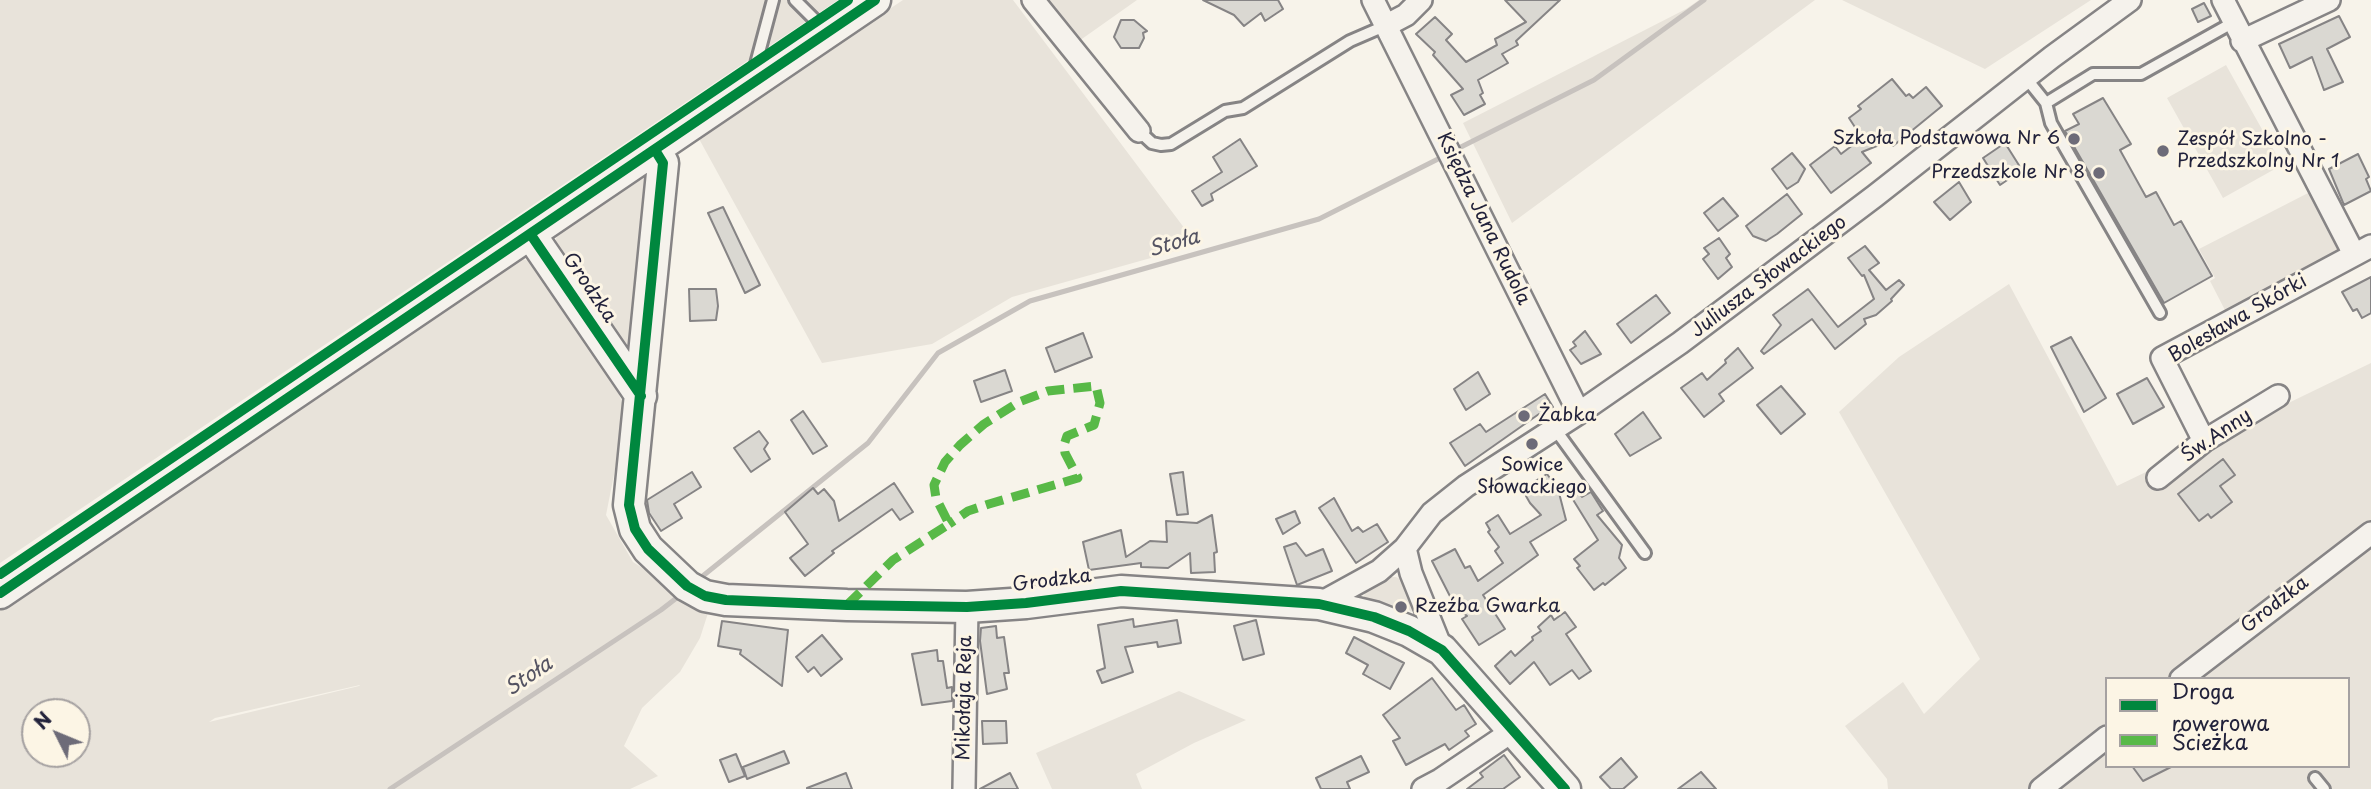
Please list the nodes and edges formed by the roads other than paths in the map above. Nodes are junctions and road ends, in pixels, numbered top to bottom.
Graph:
1 (773, 0) edge
2 (795, 0) edge
3 (875, 0) edge
4 (1033, 0) edge
5 (1373, 0) edge
6 (1421, 0) edge
7 (2130, 0) edge
8 (2223, 0) edge
9 (2329, 0) edge
10 (1387, 25) junction
11 (2238, 31) junction
12 (828, 33) junction
13 (2026, 78) junction
14 (750, 86) junction
15 (2046, 103) junction
16 (1139, 131) joint
17 (655, 150) junction
18 (531, 235) junction
19 (2363, 250) edge
20 (2160, 313) dead end
21 (641, 396) junction
22 (2278, 396) dead end
23 (1580, 413) junction
24 (1555, 429) junction
25 (2204, 441) junction
26 (2158, 478) dead end
27 (2371, 533) edge
28 (1405, 548) junction
29 (1645, 553) dead end
30 (0, 593) edge
31 (1319, 604) junction
32 (967, 607) junction
33 (1442, 650) junction
34 (2184, 677) edge
35 (1514, 730) junction
36 (2105, 739) edge
37 (2315, 778) dead end
38 (964, 789) edge
39 (1423, 789) edge
40 (1565, 789) edge
41 (2041, 789) edge
42 (2324, 789) edge

1 - 14 lane
2 - 12 lane
3 - 12 street
4 - 16 street
5 - 10 street, Księdza Jana Rudola
6 - 10 street
7 - 13 street, Juliusza Słowackiego
8 - 11 street, Bolesława Skórki
9 - 11 street
10 - 16 lane
10 - 23 street, Księdza Jana Rudola
11 - 15 lane
11 - 19 street, Bolesława Skórki
12 - 14 street
13 - 15 lane
13 - 23 street, Juliusza Słowackiego
14 - 17 street
15 - 20 lane
17 - 18 street
17 - 21 street, Grodzka
18 - 21 street, Grodzka
18 - 30 street
19 - 25 street, Bolesława Skórki
21 - 32 street, Grodzka
22 - 25 street, Św.Anny
23 - 24 street, Juliusza Słowackiego
24 - 28 street, Juliusza Słowackiego
24 - 29 lane
25 - 26 street, Św.Anny
27 - 34 street, Grodzka
28 - 31 street, Juliusza Słowackiego
28 - 33 street
31 - 32 street, Grodzka
31 - 33 street, Grodzka
32 - 38 street, Mikołaja Reja
33 - 35 street, Grodzka
35 - 39 street
35 - 40 street, Grodzka
36 - 41 street
37 - 42 lane

